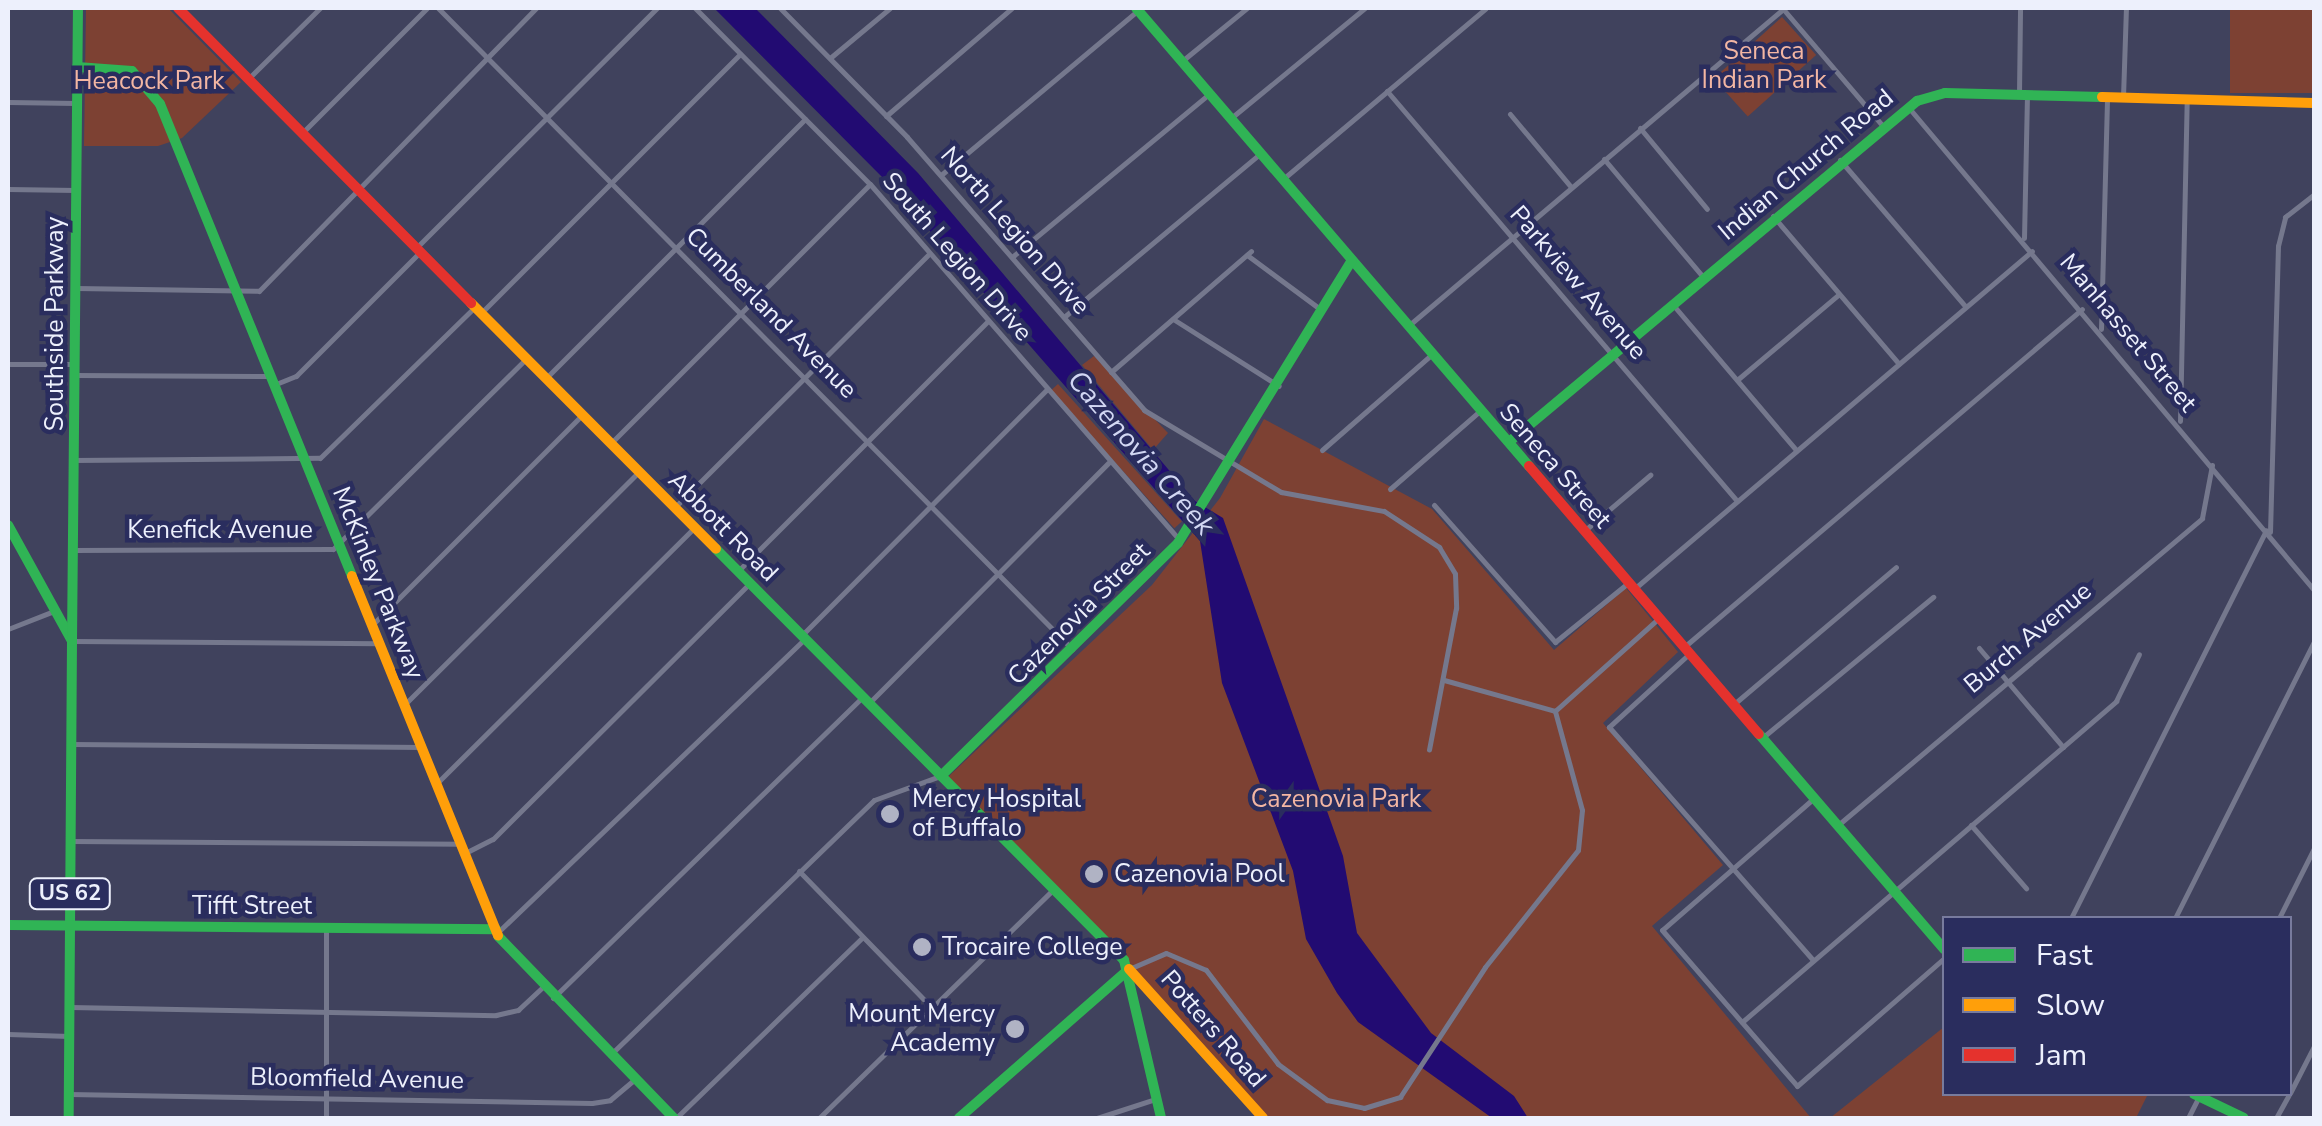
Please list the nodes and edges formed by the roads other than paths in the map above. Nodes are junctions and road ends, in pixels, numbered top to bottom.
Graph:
1 (78, 8) edge
2 (178, 8) edge
3 (320, 8) edge
4 (428, 8) edge
5 (438, 8) edge
6 (536, 8) edge
7 (656, 8) edge
8 (695, 8) edge
9 (780, 8) edge
10 (890, 8) edge
11 (1012, 8) edge
12 (1247, 8) edge
13 (1365, 8) edge
14 (1486, 8) edge
15 (1782, 8) edge
16 (2020, 8) edge
17 (2126, 8) edge
18 (1137, 9) edge
19 (740, 54) junction
20 (487, 56) junction
21 (830, 58) junction
22 (1182, 60) junction
23 (77, 67) junction
24 (248, 78) junction
25 (1387, 91) junction
26 (1210, 93) junction
27 (2023, 95) junction
28 (2107, 97) junction
29 (2122, 97) junction
30 (2186, 99) junction
31 (8, 102) edge
32 (2314, 102) edge
33 (76, 103) junction
34 (1907, 106) junction
35 (1510, 114) dead end
36 (547, 116) junction
37 (886, 116) junction
38 (1232, 118) junction
39 (805, 119) junction
40 (1882, 125) junction
41 (1640, 128) junction
42 (303, 132) junction
43 (1261, 153) junction
44 (1604, 159) junction
45 (1840, 160) junction
46 (941, 176) junction
47 (1283, 178) junction
48 (612, 182) junction
49 (870, 184) junction
50 (1570, 187) junction
51 (359, 188) junction
52 (8, 190) edge
53 (76, 190) junction
54 (2314, 194) edge
55 (1708, 210) dead end
56 (1773, 216) junction
57 (1512, 236) junction
58 (2024, 241) junction
59 (677, 247) junction
60 (419, 249) junction
61 (2032, 251) junction
62 (929, 254) junction
63 (1012, 257) junction
64 (1352, 260) junction
65 (1703, 277) junction
66 (74, 288) junction
67 (238, 294) junction
68 (1839, 294) junction
69 (1672, 304) junction
70 (1966, 307) junction
71 (479, 309) junction
72 (2082, 309) junction
73 (1323, 311) junction
74 (742, 312) junction
75 (1064, 318) junction
76 (1172, 319) junction
77 (987, 322) junction
78 (1408, 326) junction
79 (2101, 332) junction
80 (1432, 354) junction
81 (1613, 354) junction
82 (527, 358) junction
83 (8, 364) edge
84 (1900, 364) junction
85 (74, 369) junction
86 (1111, 372) junction
87 (547, 377) junction
88 (806, 377) junction
89 (274, 380) junction
90 (1737, 380) junction
91 (1279, 386) junction
92 (1046, 390) junction
93 (1481, 410) junction
94 (583, 414) junction
95 (2180, 424) junction
96 (868, 441) junction
97 (1509, 442) junction
98 (612, 443) junction
99 (1322, 450) dead end
100 (1796, 451) junction
101 (74, 460) junction
102 (306, 462) junction
103 (1108, 463) junction
104 (1232, 465) junction
105 (2212, 465) junction
106 (640, 471) junction
107 (1650, 476) dead end
108 (1390, 489) dead end
109 (1737, 501) junction
110 (932, 505) junction
111 (1434, 506) dead end
112 (675, 507) junction
113 (8, 525) edge
114 (695, 527) junction
115 (1584, 531) junction
116 (2268, 533) junction
117 (1184, 536) junction
118 (340, 545) junction
119 (73, 550) junction
120 (1896, 567) dead end
121 (738, 571) junction
122 (998, 573) junction
123 (750, 583) junction
124 (1632, 586) junction
125 (2314, 590) edge
126 (1933, 597) dead end
127 (54, 611) junction
128 (1659, 618) junction
129 (373, 624) junction
130 (8, 629) edge
131 (803, 637) junction
132 (72, 641) junction
133 (2314, 642) edge
134 (382, 643) junction
135 (1979, 648) dead end
136 (1073, 649) junction
137 (1687, 650) junction
138 (2139, 654) dead end
139 (1444, 680) junction
140 (2006, 682) junction
141 (866, 700) junction
142 (406, 703) junction
143 (1734, 704) junction
144 (1555, 711) junction
145 (1762, 738) junction
146 (71, 744) junction
147 (2063, 747) junction
148 (423, 748) junction
149 (1429, 749) dead end
150 (941, 776) junction
151 (437, 784) junction
152 (1814, 798) junction
153 (1838, 825) junction
154 (1971, 825) junction
155 (70, 841) junction
156 (463, 848) junction
157 (2314, 848) edge
158 (1734, 867) junction
159 (799, 872) junction
160 (2026, 888) dead end
161 (1054, 889) junction
162 (1893, 889) junction
163 (2071, 916) edge
164 (2176, 916) edge
165 (2280, 916) edge
166 (8, 925) edge
167 (70, 926) junction
168 (326, 926) junction
169 (497, 931) junction
170 (862, 938) junction
171 (1942, 947) edge
172 (1812, 959) junction
173 (1942, 960) edge
174 (1129, 969) junction
175 (542, 988) junction
176 (553, 998) junction
177 (70, 1007) junction
178 (932, 1008) junction
179 (326, 1012) junction
180 (1742, 1022) junction
181 (8, 1034) edge
182 (70, 1036) junction
183 (2314, 1046) edge
184 (610, 1055) junction
185 (634, 1079) junction
186 (2292, 1089) edge
187 (70, 1094) junction
188 (2199, 1096) edge
189 (2288, 1096) edge
190 (326, 1098) junction
191 (1156, 1099) junction
192 (69, 1118) edge
193 (326, 1118) edge
194 (675, 1118) edge
195 (819, 1118) edge
196 (959, 1118) edge
197 (1097, 1118) edge
198 (1161, 1118) edge
199 (1263, 1118) edge
200 (2244, 1118) edge
201 (2276, 1118) edge

1 - 23 street, Southside Parkway
2 - 24 street, Abbott Road
3 - 24 street
4 - 42 street
5 - 20 street, Cumberland Avenue
6 - 20 street
7 - 36 street
8 - 19 street, South Legion Drive
9 - 21 street, North Legion Drive
10 - 21 street
11 - 37 street
12 - 22 street
13 - 38 street
14 - 25 street
15 - 40 street
15 - 41 street
16 - 27 street
17 - 29 street
18 - 22 street, Seneca Street
18 - 46 street
19 - 39 street, South Legion Drive
19 - 48 street
20 - 36 street, Cumberland Avenue
20 - 51 street
21 - 37 street, North Legion Drive
22 - 26 street, Seneca Street
23 - 33 street, Southside Parkway
23 - 67 street, McKinley Parkway
24 - 42 street, Abbott Road
25 - 47 street
25 - 57 street, Parkview Avenue
26 - 38 street, Seneca Street
26 - 63 street
27 - 28 street, Indian Church Road
27 - 34 street, Indian Church Road
27 - 58 street
28 - 29 street, Indian Church Road
28 - 79 street
29 - 30 street, Indian Church Road
30 - 32 street, Indian Church Road
30 - 95 street
31 - 33 street
33 - 53 street, Southside Parkway
34 - 40 street, Indian Church Road
34 - 58 street, Manhasset Street
35 - 50 street
36 - 48 street, Cumberland Avenue
36 - 60 street
37 - 46 street, North Legion Drive
38 - 43 street, Seneca Street
39 - 49 street, South Legion Drive
39 - 59 street
40 - 45 street, Indian Church Road
41 - 44 street
41 - 55 street
42 - 51 street, Abbott Road
43 - 47 street, Seneca Street
43 - 75 street
44 - 50 street
44 - 65 street
45 - 56 street, Indian Church Road
45 - 70 street
46 - 63 street, North Legion Drive
47 - 64 street, Seneca Street
48 - 59 street, Cumberland Avenue
48 - 71 street
49 - 62 street, South Legion Drive
49 - 74 street
50 - 57 street
51 - 60 street, Abbott Road
51 - 67 street
52 - 53 street
53 - 66 street, Southside Parkway
54 - 116 street
56 - 65 street, Indian Church Road
56 - 68 street
57 - 78 street
57 - 81 street, Parkview Avenue
58 - 61 street, Manhasset Street
59 - 74 street, Cumberland Avenue
59 - 87 street
60 - 71 street, Abbott Road
60 - 89 street
61 - 70 street
61 - 72 street, Manhasset Street
62 - 77 street, South Legion Drive
62 - 88 street
63 - 75 street, North Legion Drive
64 - 73 street, Cazenovia Street
64 - 78 street, Seneca Street
65 - 69 street, Indian Church Road
66 - 67 street
66 - 85 street, Southside Parkway
67 - 89 street, McKinley Parkway
68 - 84 street
68 - 90 street
69 - 81 street, Indian Church Road
69 - 90 street
70 - 84 street
71 - 82 street, Abbott Road
71 - 102 street
72 - 79 street, Manhasset Street
72 - 137 street
73 - 76 street
73 - 91 street, Cazenovia Street
74 - 88 street, Cumberland Avenue
74 - 98 street
75 - 86 street, North Legion Drive
76 - 86 street
76 - 91 street
77 - 92 street, South Legion Drive
77 - 96 street
78 - 80 street, Seneca Street
79 - 95 street, Manhasset Street
80 - 93 street, Seneca Street
80 - 99 street
81 - 97 street, Indian Church Road
81 - 109 street, Parkview Avenue
82 - 87 street, Abbott Road
82 - 118 street, Kenefick Avenue
83 - 85 street
84 - 100 street
85 - 89 street
85 - 101 street, Southside Parkway
86 - 104 street, North Legion Drive
87 - 94 street, Abbott Road
88 - 96 street, Cumberland Avenue
88 - 112 street
89 - 102 street, McKinley Parkway
90 - 100 street
91 - 104 street, Cazenovia Street
92 - 103 street, South Legion Drive
92 - 110 street
93 - 97 street, Seneca Street
93 - 108 street
94 - 98 street, Abbott Road
94 - 129 street
95 - 105 street, Manhasset Street
96 - 110 street, Cumberland Avenue
96 - 121 street
97 - 115 street, Seneca Street
98 - 106 street, Abbott Road
100 - 109 street
101 - 102 street
101 - 119 street, Southside Parkway
102 - 118 street, McKinley Parkway
103 - 117 street, South Legion Drive
103 - 122 street
104 - 117 street, Cazenovia Street
104 - 139 street, North Legion Drive
105 - 116 street, Manhasset Street
105 - 140 street, Burch Avenue
106 - 112 street, Abbott Road
106 - 142 street
107 - 115 street
109 - 124 street
110 - 122 street, Cumberland Avenue
110 - 131 street
111 - 124 street
112 - 114 street, Abbott Road
113 - 127 street
114 - 121 street, Abbott Road
114 - 151 street
115 - 124 street, Seneca Street
116 - 125 street, Manhasset Street
116 - 163 street
117 - 136 street, Cazenovia Street
118 - 119 street, Kenefick Avenue
118 - 129 street, McKinley Parkway
119 - 132 street, Southside Parkway
120 - 143 street
121 - 123 street, Abbott Road
122 - 136 street, Cumberland Avenue
122 - 141 street
123 - 131 street, Abbott Road
123 - 156 street
124 - 128 street, Seneca Street
126 - 145 street
127 - 130 street
127 - 132 street
128 - 137 street, Seneca Street
128 - 144 street
129 - 134 street, McKinley Parkway
131 - 141 street, Abbott Road
131 - 169 street
132 - 134 street
132 - 146 street, US 62
133 - 164 street
134 - 142 street, McKinley Parkway
135 - 140 street
136 - 150 street, Cazenovia Street
137 - 143 street, Seneca Street
137 - 158 street
138 - 147 street
139 - 144 street
139 - 149 street, North Legion Drive
140 - 147 street
140 - 153 street, Burch Avenue
141 - 150 street, Abbott Road
141 - 176 street
142 - 148 street, McKinley Parkway
143 - 145 street, Seneca Street
144 - 174 street
145 - 152 street, Seneca Street
146 - 148 street
146 - 155 street, US 62
147 - 154 street
148 - 151 street, McKinley Parkway
150 - 159 street
150 - 161 street, Abbott Road
151 - 156 street, McKinley Parkway
152 - 153 street, Seneca Street
152 - 158 street
153 - 162 street, Seneca Street
154 - 160 street
154 - 162 street
155 - 156 street
155 - 167 street, US 62
156 - 169 street, McKinley Parkway
157 - 165 street
158 - 172 street
158 - 180 street
159 - 170 street
159 - 184 street
161 - 174 street, Abbott Road
161 - 178 street
162 - 171 street, Seneca Street
162 - 172 street
166 - 167 street, Tifft Street
167 - 168 street, Tifft Street
167 - 177 street, US 62
168 - 169 street, Tifft Street
168 - 179 street
169 - 175 street, McKinley Parkway
170 - 178 street
170 - 194 street
172 - 180 street
173 - 180 street
174 - 191 street
174 - 196 street
174 - 199 street, Potters Road
175 - 176 street, McKinley Parkway
175 - 179 street
176 - 184 street, McKinley Parkway
177 - 179 street
177 - 182 street, US 62
178 - 195 street
179 - 190 street
181 - 182 street
182 - 187 street, US 62
183 - 186 street
184 - 185 street, McKinley Parkway
185 - 190 street, Bloomfield Avenue
185 - 194 street, McKinley Parkway
187 - 190 street, Bloomfield Avenue
187 - 192 street, US 62
188 - 200 street
189 - 201 street
190 - 193 street
191 - 197 street
191 - 198 street

